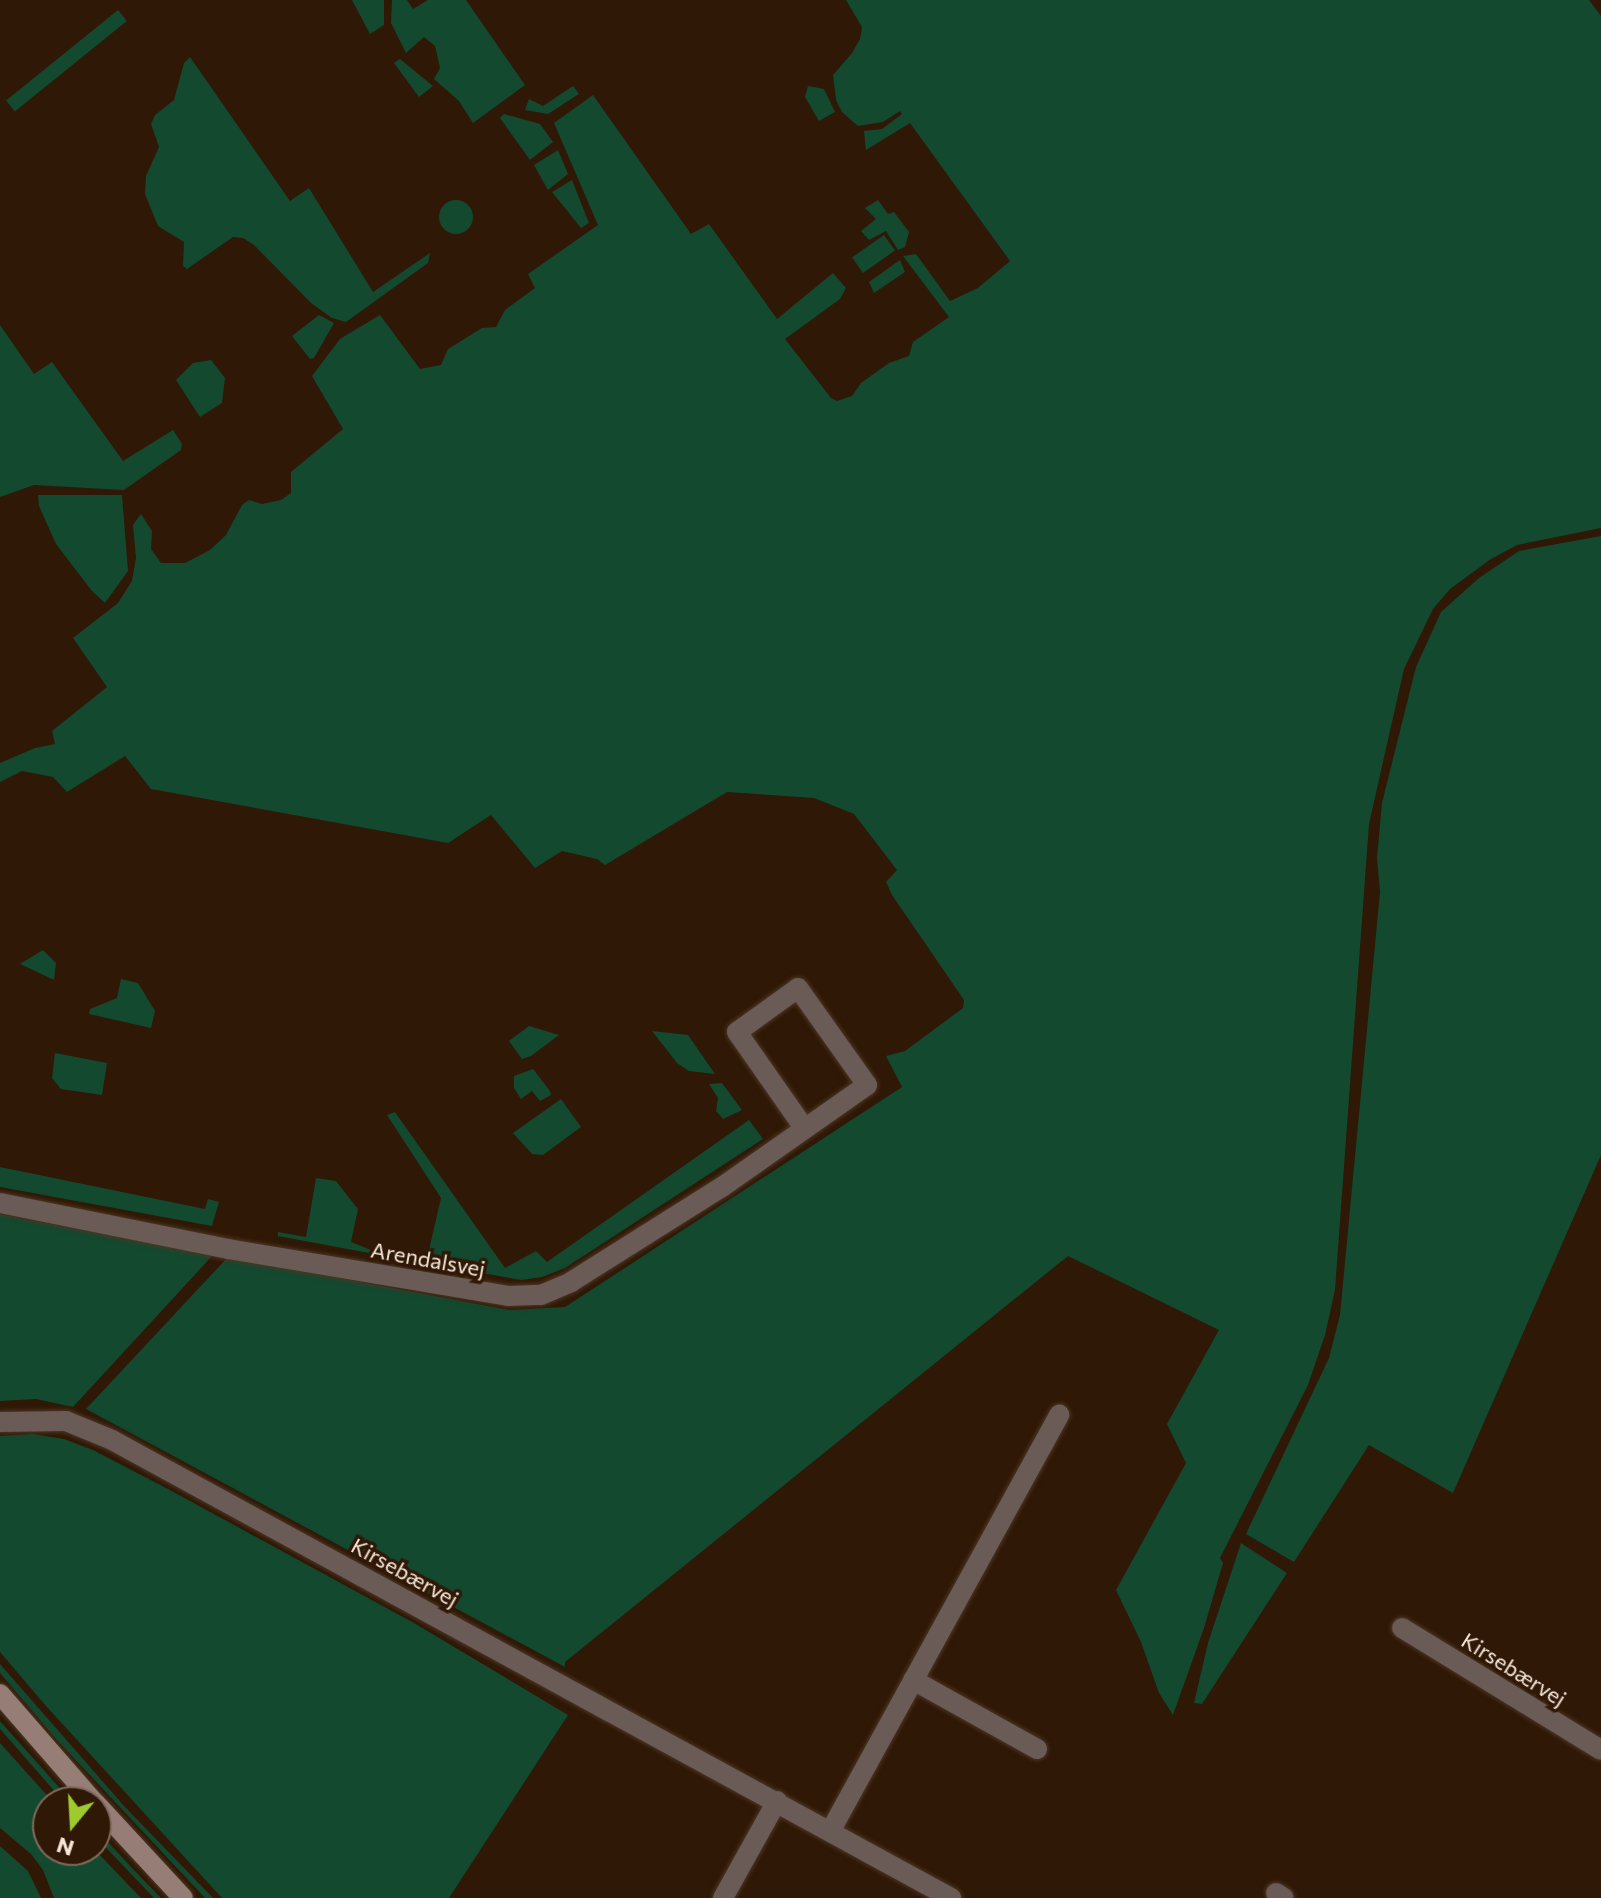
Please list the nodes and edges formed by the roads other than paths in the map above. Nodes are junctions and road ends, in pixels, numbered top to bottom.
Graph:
1 (805, 1129) junction
2 (0, 1203) edge
3 (1059, 1415) dead end
4 (0, 1422) edge
5 (1402, 1628) dead end
6 (913, 1680) junction
7 (0, 1694) edge
8 (1037, 1749) dead end
9 (1601, 1750) edge
10 (80, 1786) edge
11 (777, 1801) junction
12 (112, 1821) edge
13 (831, 1830) junction
14 (183, 1898) edge
15 (723, 1898) edge
16 (951, 1898) edge

1 - 1 street, Arendalsvej
1 - 2 street, Arendalsvej
3 - 6 street
4 - 11 street, Kirsebærvej
5 - 9 street, Kirsebærvej
6 - 8 street
6 - 13 street
7 - 10 street
11 - 13 street, Kirsebærvej
11 - 15 street
12 - 14 street
13 - 16 street, Kirsebærvej

